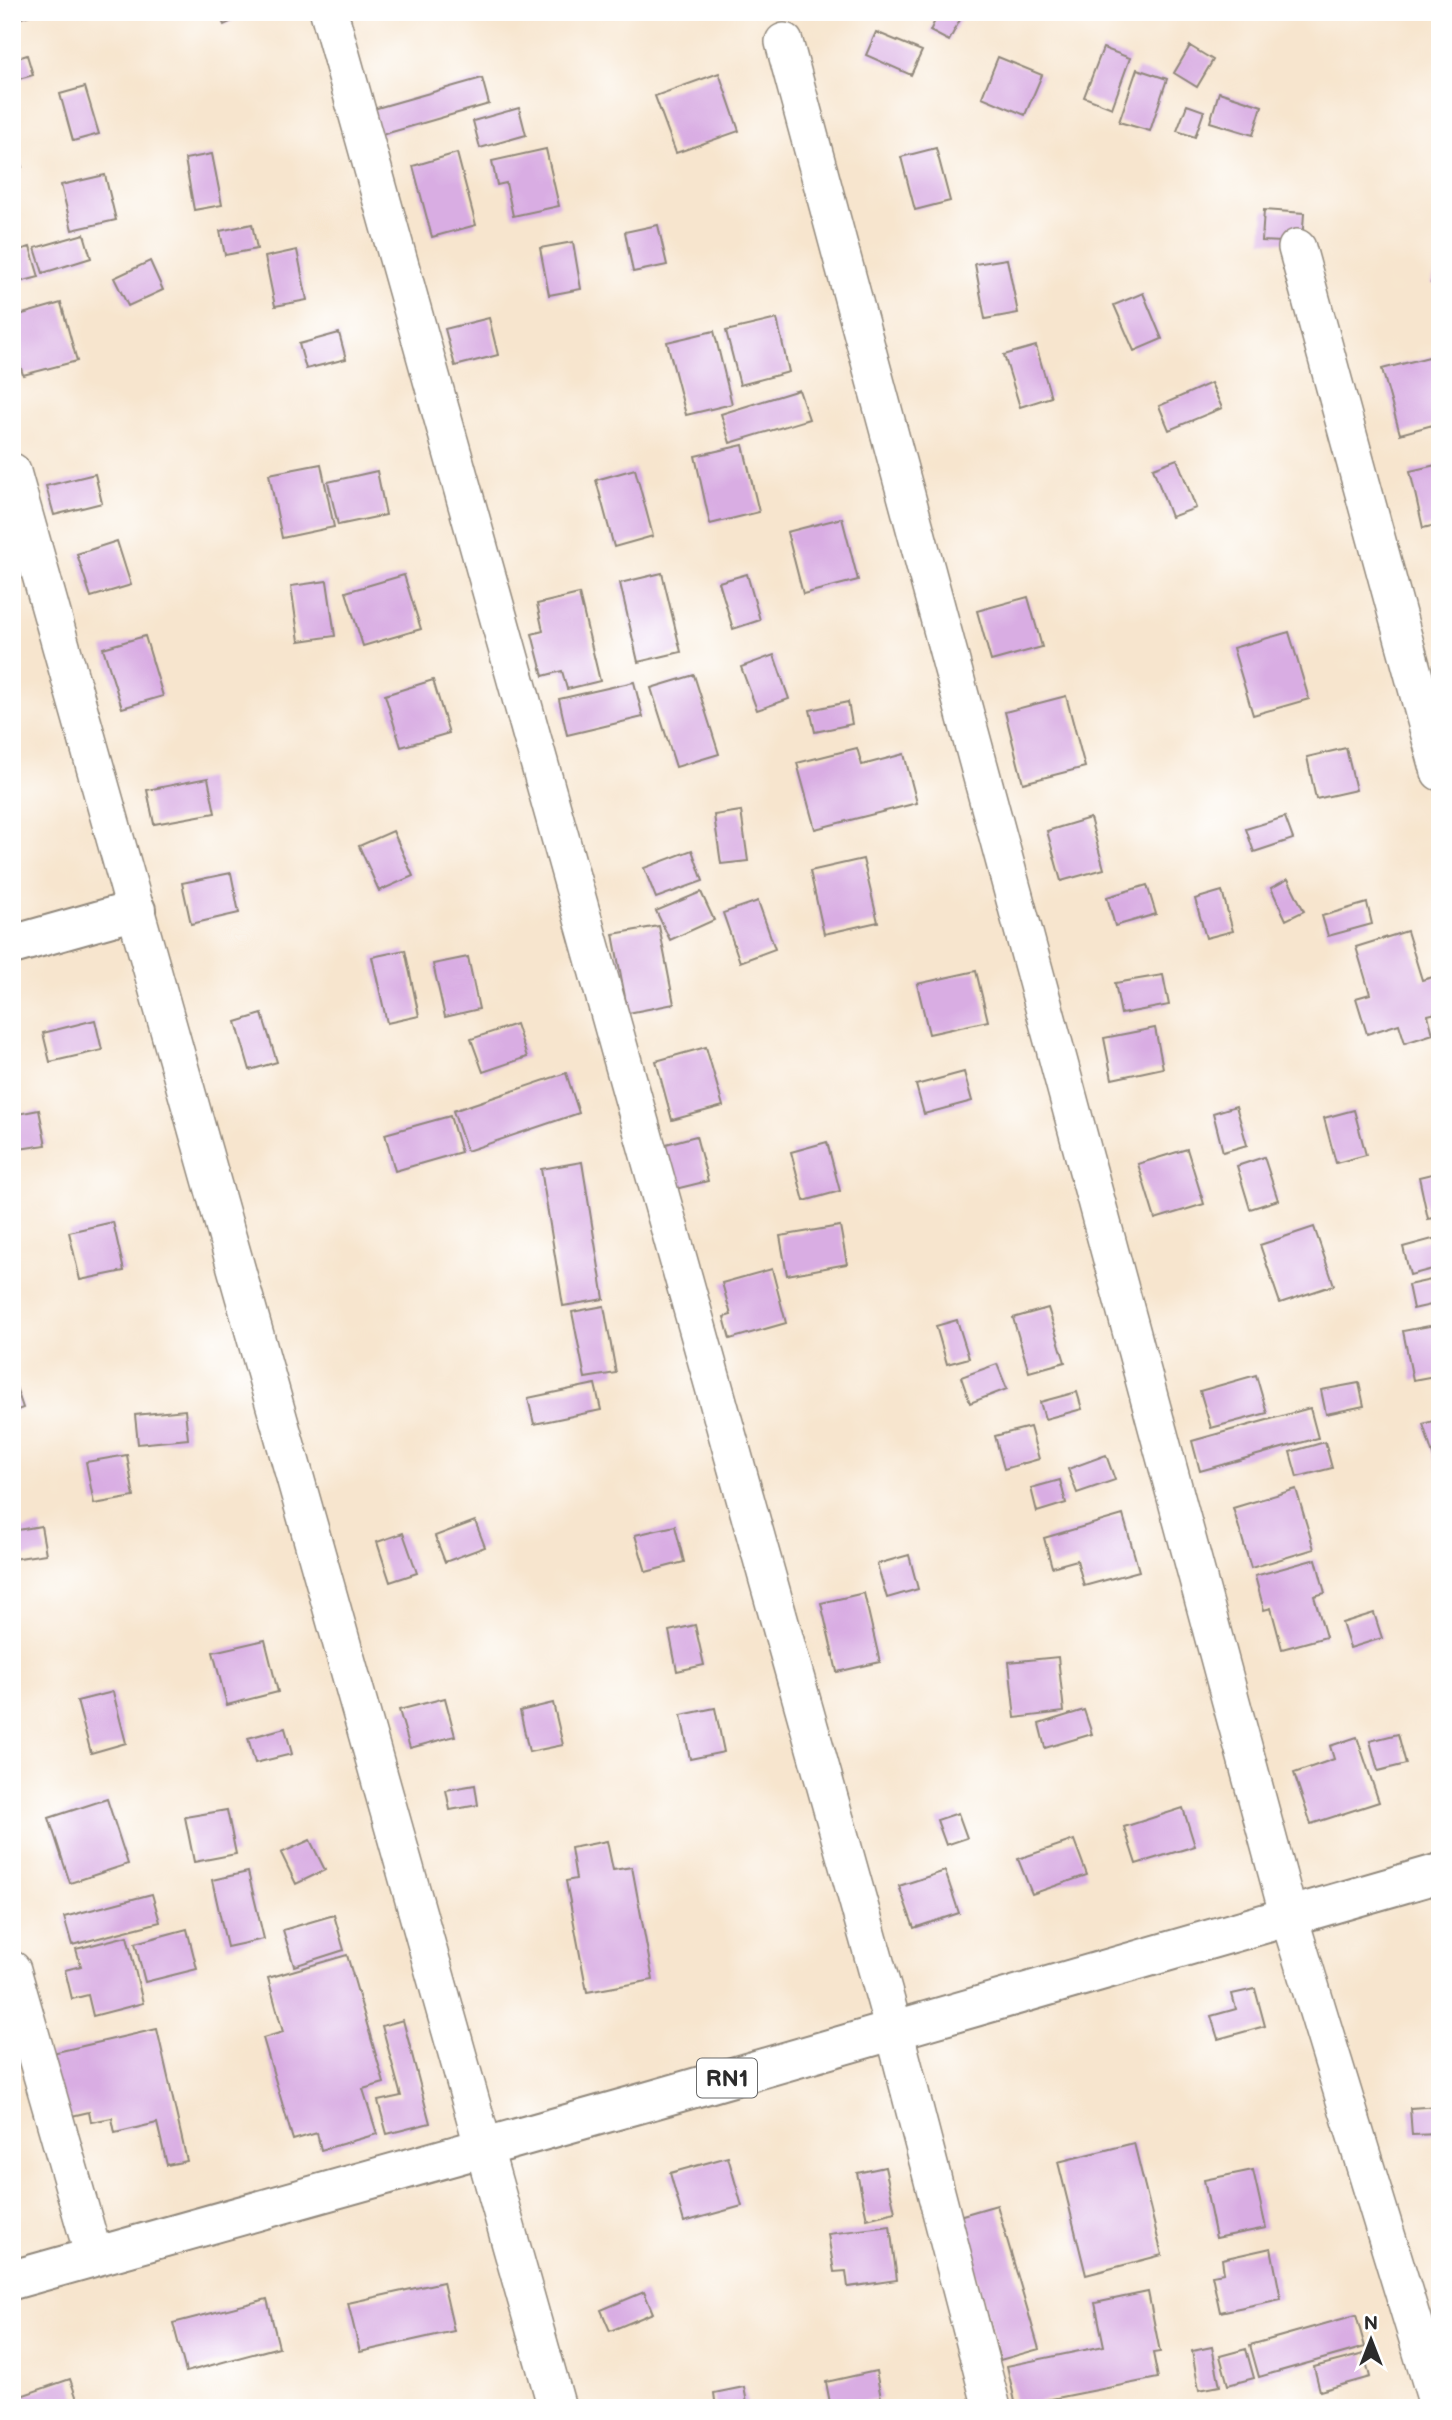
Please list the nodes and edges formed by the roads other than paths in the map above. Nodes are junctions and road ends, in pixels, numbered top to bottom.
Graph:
1 (329, 12) edge
2 (784, 42) dead end
3 (1297, 248) dead end
4 (12, 472) edge
5 (1440, 772) edge
6 (136, 910) junction
7 (12, 945) edge
8 (1440, 1873) edge
9 (1289, 1917) junction
10 (12, 1970) edge
11 (894, 2030) junction
12 (484, 2147) junction
13 (94, 2257) junction
14 (12, 2280) edge
15 (557, 2408) edge
16 (992, 2408) edge
17 (1439, 2408) edge

1 - 11 street
2 - 9 street
3 - 5 street
4 - 6 street
6 - 7 main road
6 - 12 street
8 - 9 main road, RN1
9 - 11 main road, RN1
9 - 17 street
10 - 13 street
11 - 12 main road, RN1
11 - 16 street
12 - 13 main road, RN1
12 - 15 street
13 - 14 main road, RN1

